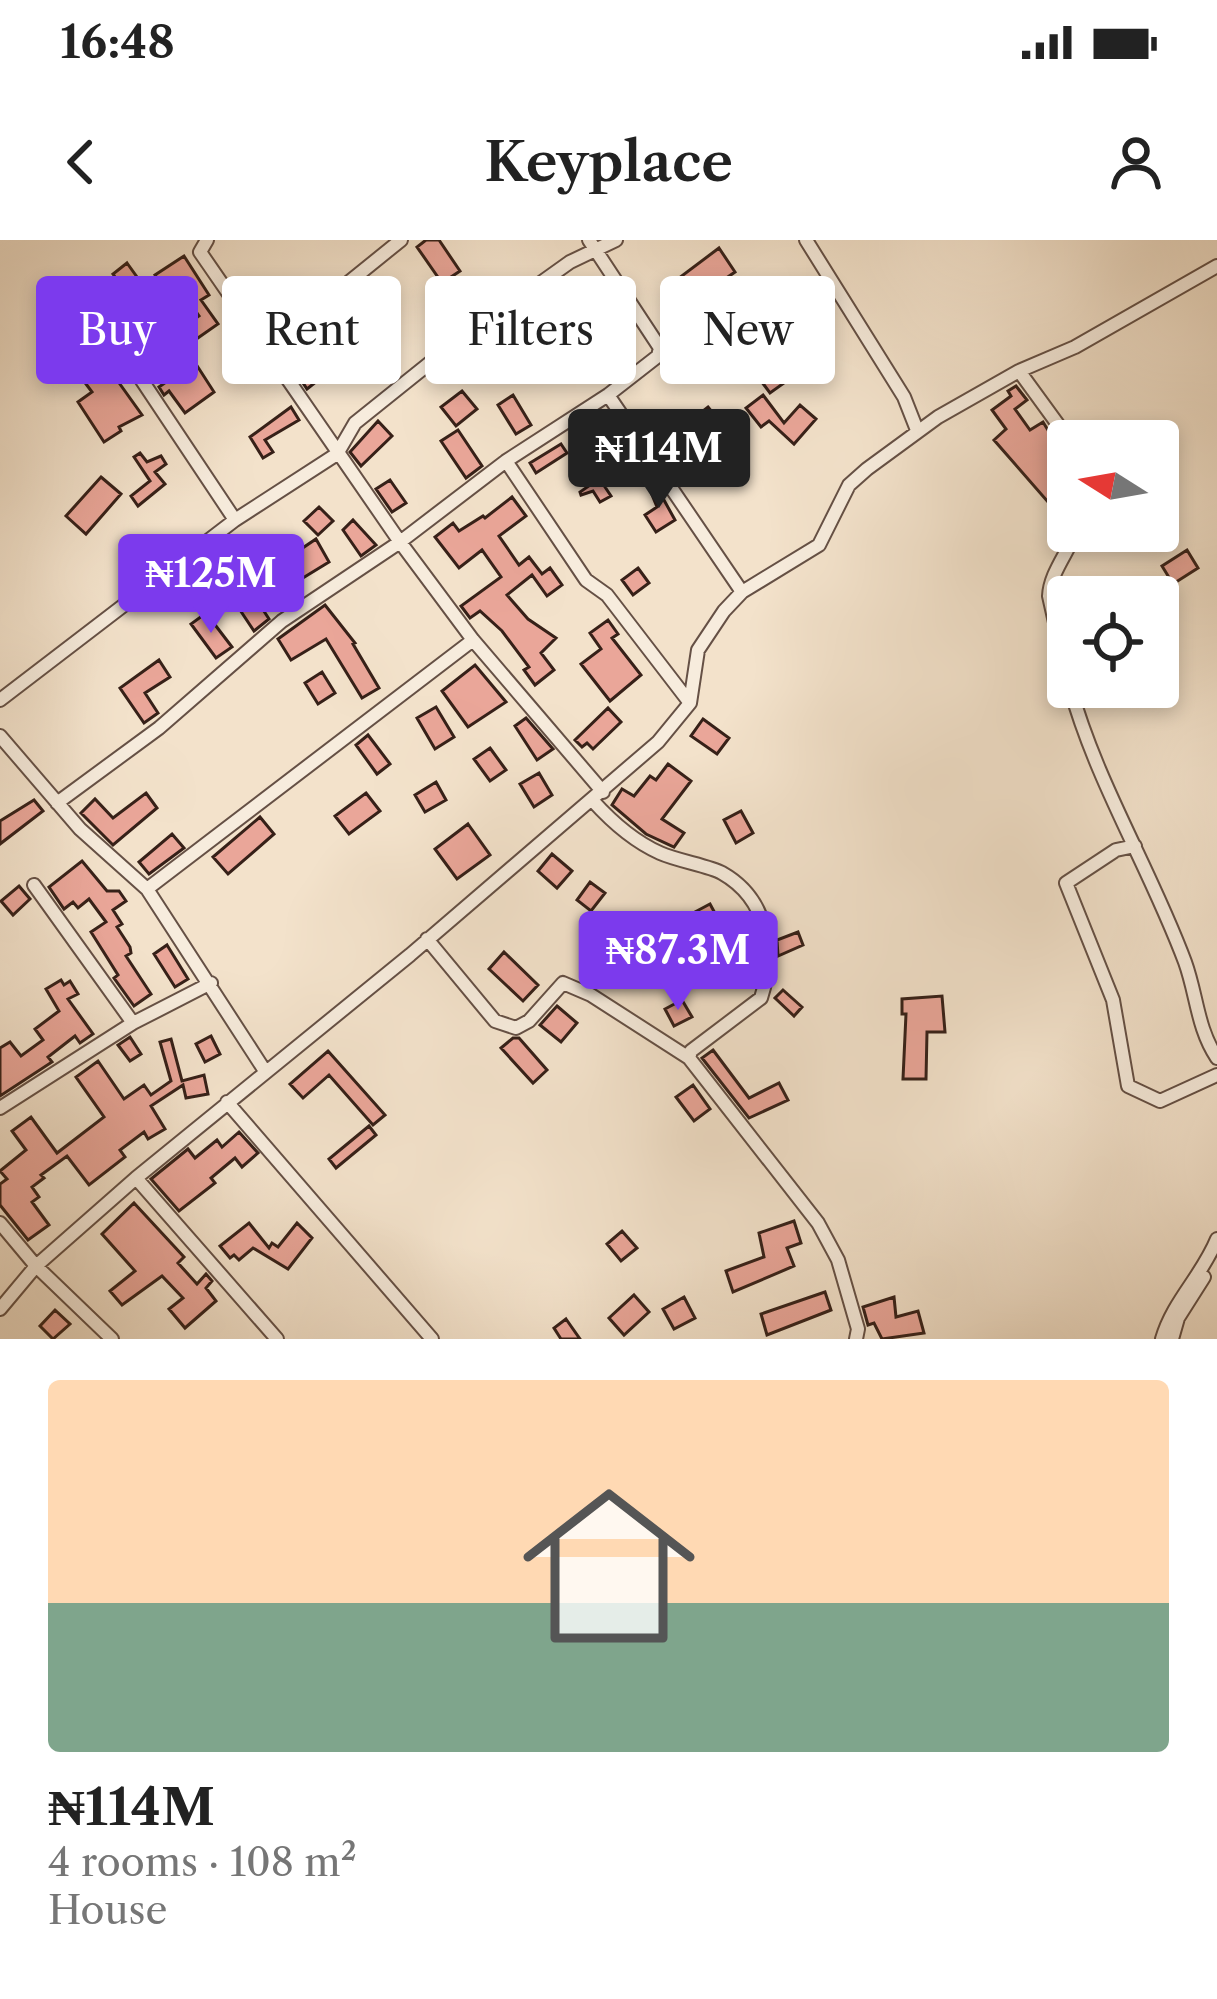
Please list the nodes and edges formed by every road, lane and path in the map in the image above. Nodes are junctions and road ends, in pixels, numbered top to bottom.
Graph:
1 (401, 240) edge
2 (616, 240) edge
3 (806, 240) edge
4 (202, 242) edge
5 (592, 243) edge
6 (1217, 266) edge
7 (356, 276) edge
8 (222, 285) edge
9 (1019, 371) junction
10 (145, 384) edge
11 (289, 384) edge
12 (608, 395) junction
13 (1055, 420) edge
14 (917, 430) junction
15 (337, 454) junction
16 (506, 461) junction
17 (235, 520) junction
18 (400, 542) junction
19 (742, 592) junction
20 (473, 640) junction
21 (0, 700) edge
22 (690, 703) junction
23 (1077, 708) edge
24 (0, 736) edge
25 (598, 796) junction
26 (57, 803) junction
27 (1136, 846) junction
28 (34, 885) dead end
29 (146, 889) junction
30 (428, 939) junction
31 (211, 983) junction
32 (134, 1023) junction
33 (689, 1058) junction
34 (1217, 1058) edge
35 (265, 1071) junction
36 (1217, 1075) edge
37 (227, 1102) junction
38 (0, 1108) edge
39 (136, 1178) junction
40 (0, 1223) edge
41 (1217, 1239) edge
42 (1217, 1257) edge
43 (36, 1266) junction
44 (0, 1309) edge
45 (112, 1339) edge
46 (277, 1339) edge
47 (432, 1339) edge
48 (856, 1339) edge
49 (1162, 1339) edge
50 (1172, 1339) edge

1 - 7 street
2 - 5 street
3 - 14 street
4 - 8 street
5 - 12 street
5 - 15 street
6 - 9 street
9 - 13 street
9 - 14 street
10 - 17 street
11 - 15 street
12 - 16 street
12 - 19 street
14 - 19 street
15 - 17 street
15 - 18 street
16 - 18 street
16 - 22 street
17 - 21 street
18 - 20 street
18 - 26 street
19 - 22 street
20 - 25 street
20 - 29 street
22 - 25 street
23 - 27 street
24 - 26 street
25 - 30 street
25 - 33 street
26 - 29 street
27 - 34 street
27 - 36 street
28 - 32 street
29 - 31 street
30 - 33 street
30 - 35 street
31 - 32 street
31 - 35 street
32 - 38 street
33 - 48 street
35 - 37 street
37 - 39 street
37 - 47 street
39 - 43 street
39 - 46 street
40 - 43 street
41 - 49 street
42 - 50 street
43 - 44 street
43 - 45 street

